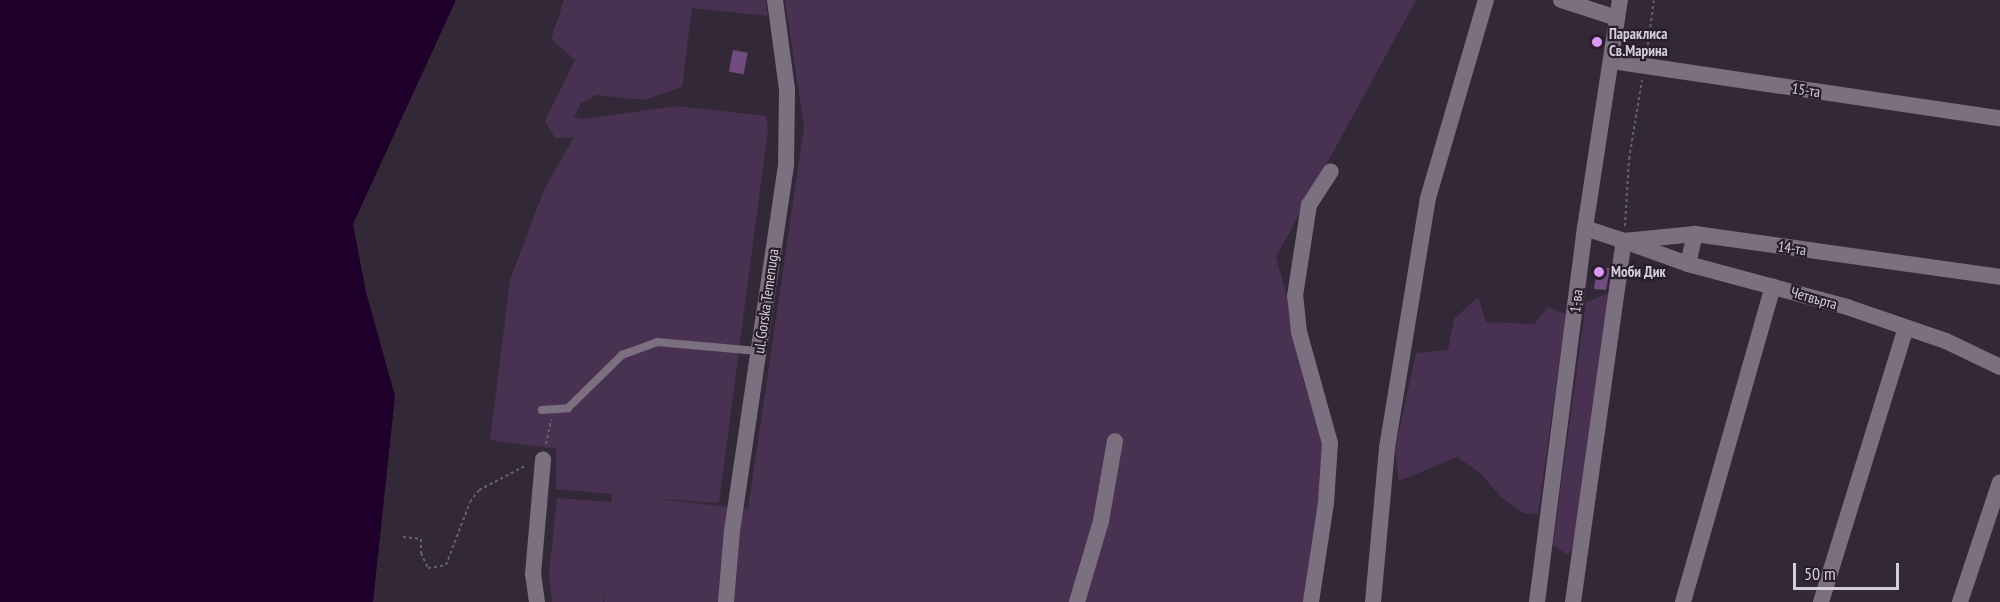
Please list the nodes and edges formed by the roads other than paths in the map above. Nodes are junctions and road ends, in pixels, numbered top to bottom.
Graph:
1 (775, 0) edge
2 (1486, 0) edge
3 (1561, 0) edge
4 (1620, 0) edge
5 (1617, 18) junction
6 (1612, 61) junction
7 (2000, 118) edge
8 (1331, 171) dead end
9 (1585, 228) junction
10 (1695, 234) junction
11 (1624, 241) junction
12 (1688, 264) junction
13 (2000, 277) edge
14 (1773, 286) junction
15 (1906, 328) junction
16 (758, 351) junction
17 (2000, 367) edge
18 (542, 410) dead end
19 (1115, 441) dead end
20 (543, 459) road end
21 (2000, 482) edge
22 (537, 602) edge
23 (726, 602) edge
24 (1077, 602) edge
25 (1311, 602) edge
26 (1373, 602) edge
27 (1537, 602) edge
28 (1573, 602) edge
29 (1683, 602) edge
30 (1821, 602) edge
31 (1960, 602) edge

1 - 16 street, ul. Gorska Temenuga
2 - 26 street
3 - 5 street
4 - 5 street, 1-ва
5 - 6 street, 1-ва
6 - 7 street, 15-та
6 - 9 street, 1-ва
8 - 25 street
9 - 11 street, 14-та
9 - 27 street, 1-ва
10 - 11 street, 14-та
10 - 12 street
10 - 13 street, 14-та
11 - 12 street, Четвърта
11 - 28 street
12 - 14 street, Четвърта
14 - 15 street, Четвърта
14 - 29 street
15 - 17 street, Четвърта
15 - 30 street
16 - 18 lane
16 - 23 street, ul. Gorska Temenuga
19 - 24 street
20 - 22 street
21 - 31 street

